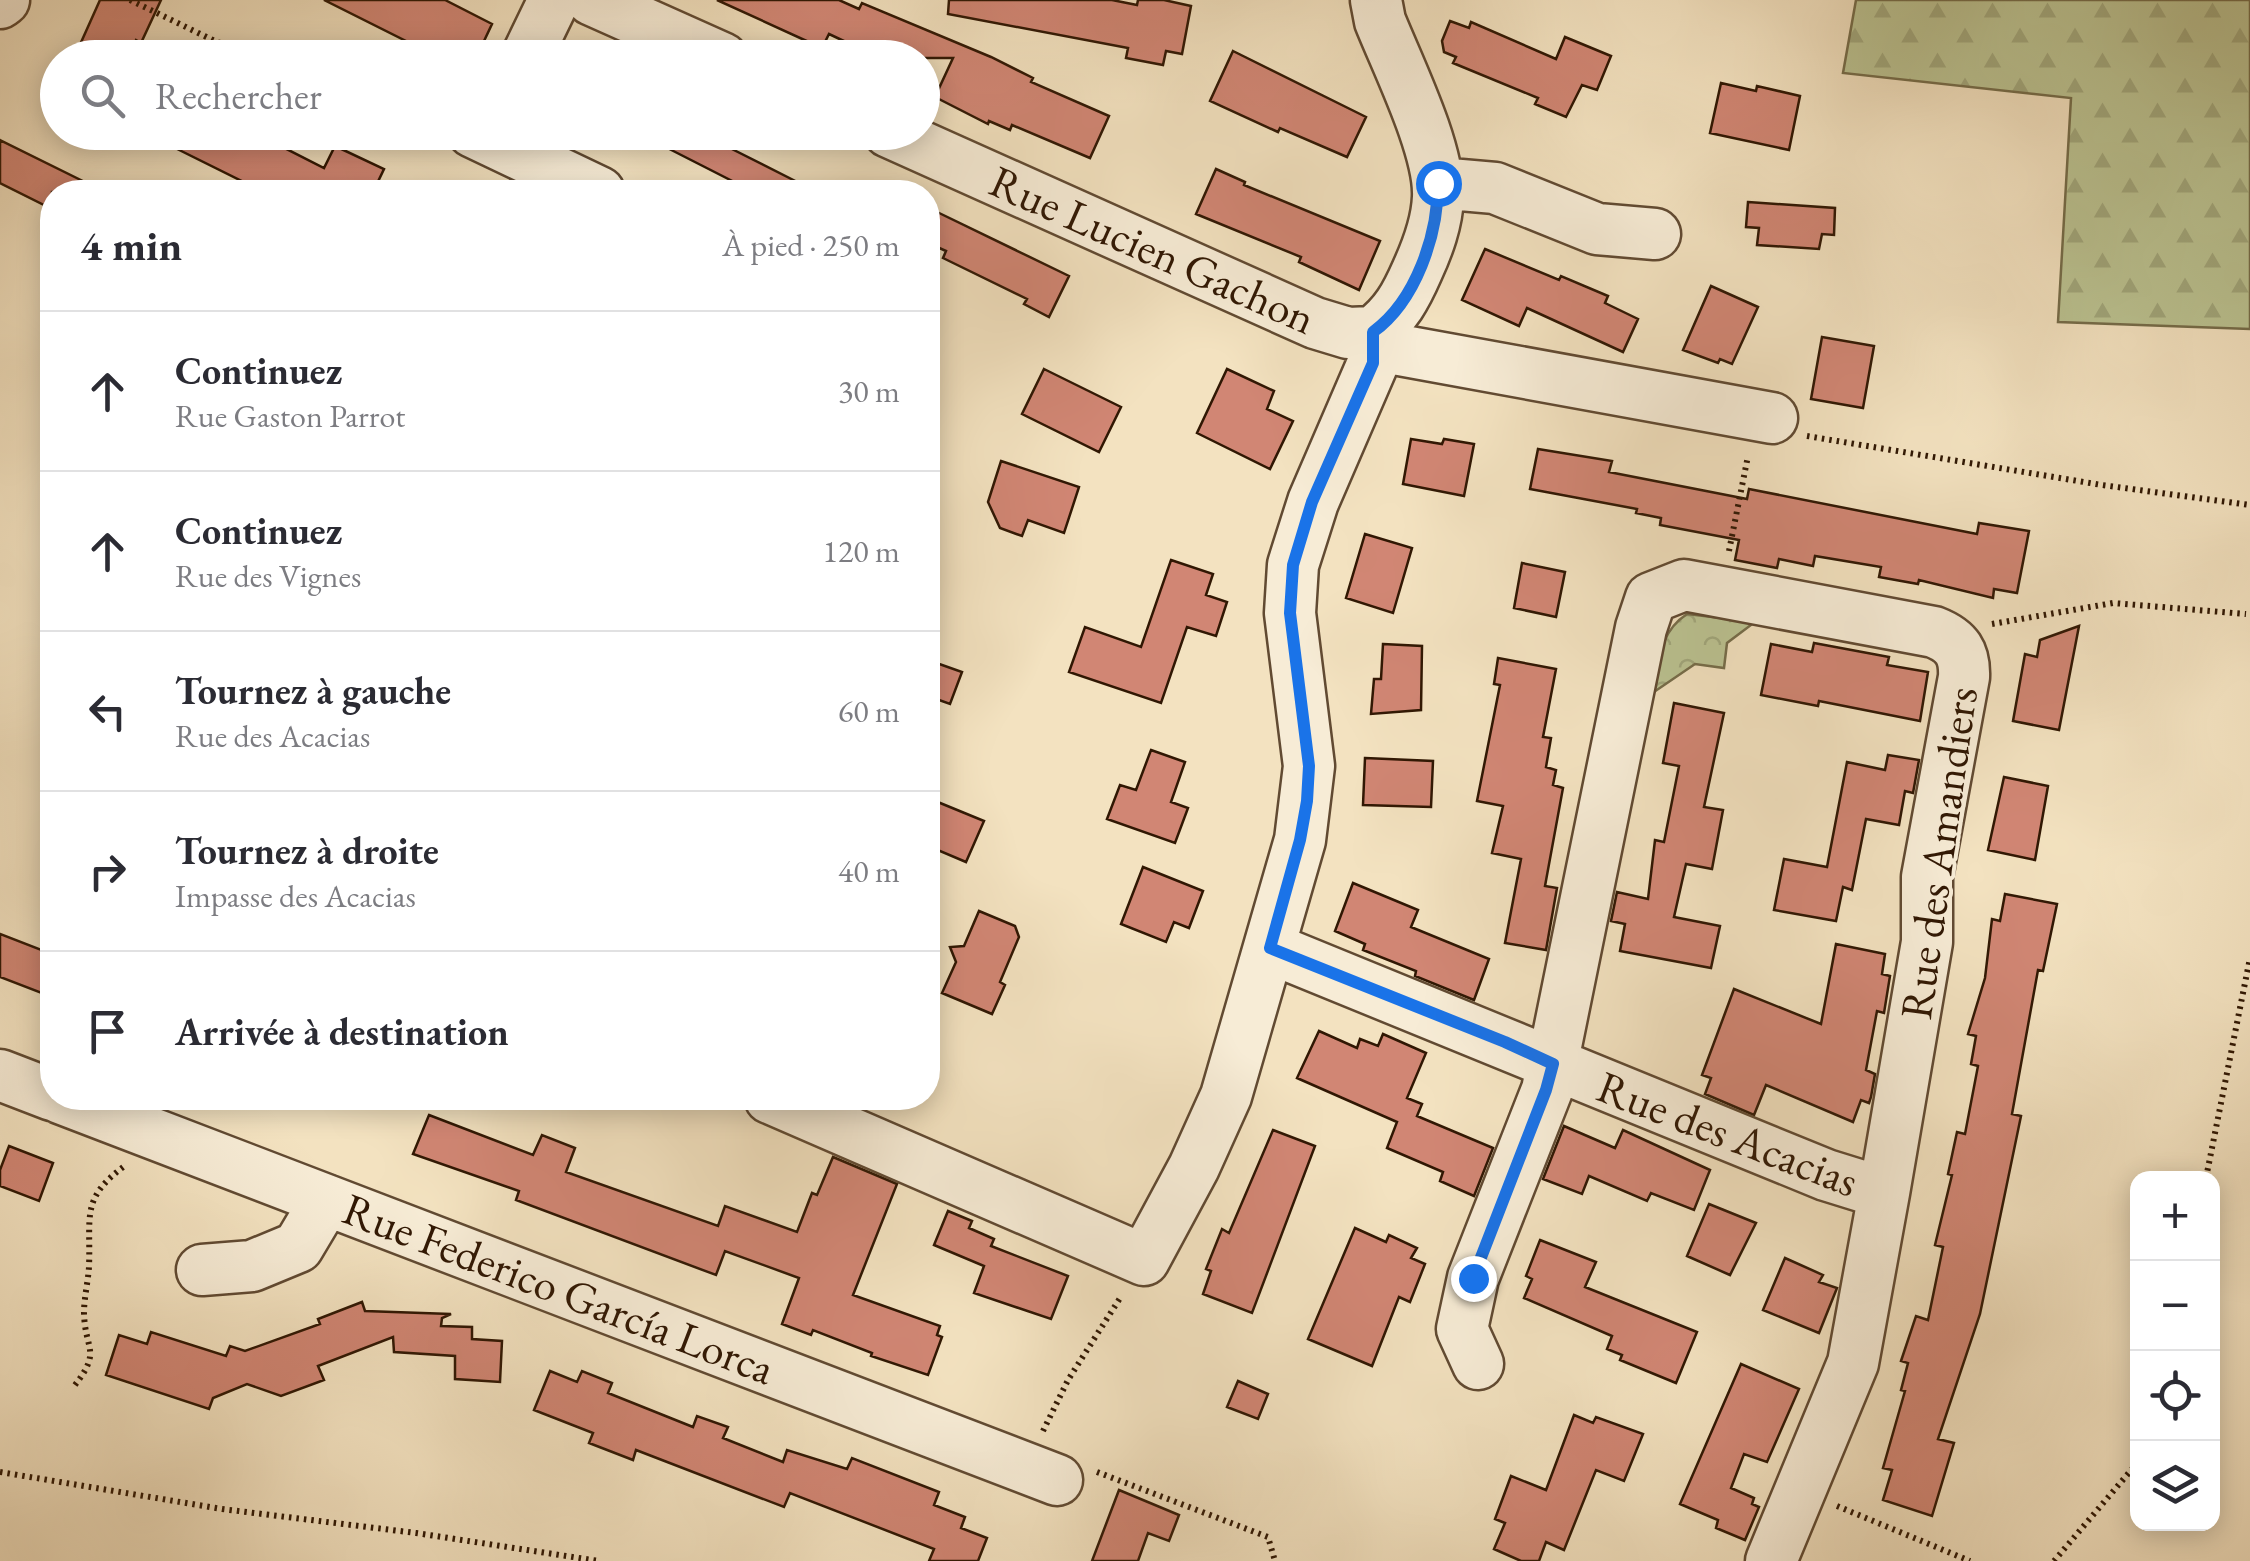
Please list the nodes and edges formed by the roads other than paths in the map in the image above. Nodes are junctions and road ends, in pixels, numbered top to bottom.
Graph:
1 (554, 0) edge
2 (592, 0) edge
3 (1376, 0) edge
4 (671, 14) edge
5 (535, 40) edge
6 (701, 40) edge
7 (514, 150) edge
8 (929, 150) edge
9 (575, 180) edge
10 (1438, 183) junction
11 (1655, 234) dead end
12 (1373, 332) junction
13 (1764, 416) road end
14 (1270, 948) junction
15 (1553, 1064) junction
16 (0, 1074) edge
17 (40, 1089) edge
18 (92, 1110) edge
19 (798, 1110) edge
20 (1884, 1193) junction
21 (326, 1200) junction
22 (202, 1270) dead end
23 (1478, 1364) dead end
24 (1041, 1473) road end
25 (1771, 1561) edge

1 - 5 street
2 - 4 street
3 - 10 street
4 - 6 street
7 - 9 street
8 - 12 street, Rue Lucien Gachon
10 - 11 street
10 - 12 street
12 - 13 street, Rue Lucien Gachon
12 - 14 street
14 - 15 street, Rue des Acacias
14 - 19 street
15 - 20 street, Rue des Acacias
15 - 20 street, Rue des Amandiers
15 - 23 street
16 - 17 street
18 - 21 street, Rue Federico García Lorca
20 - 25 street, Rue des Acacias
21 - 22 street
21 - 24 street, Rue Federico García Lorca

